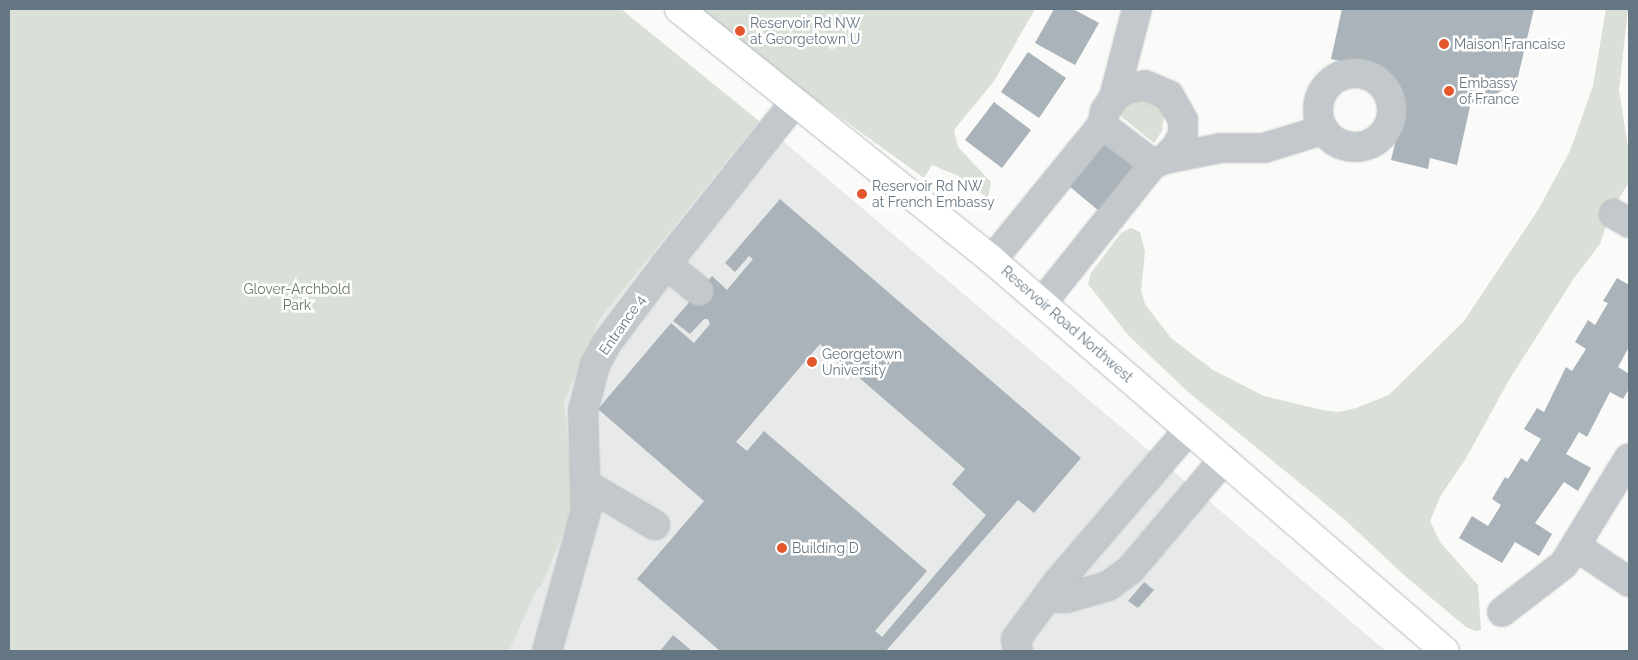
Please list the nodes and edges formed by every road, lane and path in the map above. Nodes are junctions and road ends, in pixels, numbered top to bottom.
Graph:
1 (679, 9) edge
2 (1137, 9) edge
3 (1114, 98) junction
4 (795, 102) junction
5 (1102, 125) junction
6 (1323, 130) dead end
7 (1159, 161) junction
8 (992, 260) junction
9 (666, 264) junction
10 (699, 292) dead end
11 (1042, 303) junction
12 (1189, 429) junction
13 (1629, 458) edge
14 (1224, 459) junction
15 (588, 486) junction
16 (654, 525) dead end
17 (1577, 547) junction
18 (1629, 582) edge
19 (1046, 598) junction
20 (1502, 612) dead end
21 (547, 651) edge
22 (1018, 651) edge
23 (1445, 651) edge

1 - 4 main road, Reservoir Road Northwest
2 - 3 street
3 - 5 street
3 - 7 street
4 - 8 main road, Reservoir Road Northwest
4 - 9 street, Entrance 4
5 - 7 street
5 - 8 street
6 - 7 street
7 - 11 street
8 - 11 main road, Reservoir Road Northwest
9 - 10 street
9 - 15 street, Entrance 4
11 - 12 main road, Reservoir Road Northwest
12 - 14 main road, Reservoir Road Northwest
12 - 19 street
13 - 17 street
14 - 19 street
14 - 23 main road, Reservoir Road Northwest
15 - 16 street
15 - 21 street, Entrance 4
17 - 18 street
17 - 20 street
19 - 22 street

